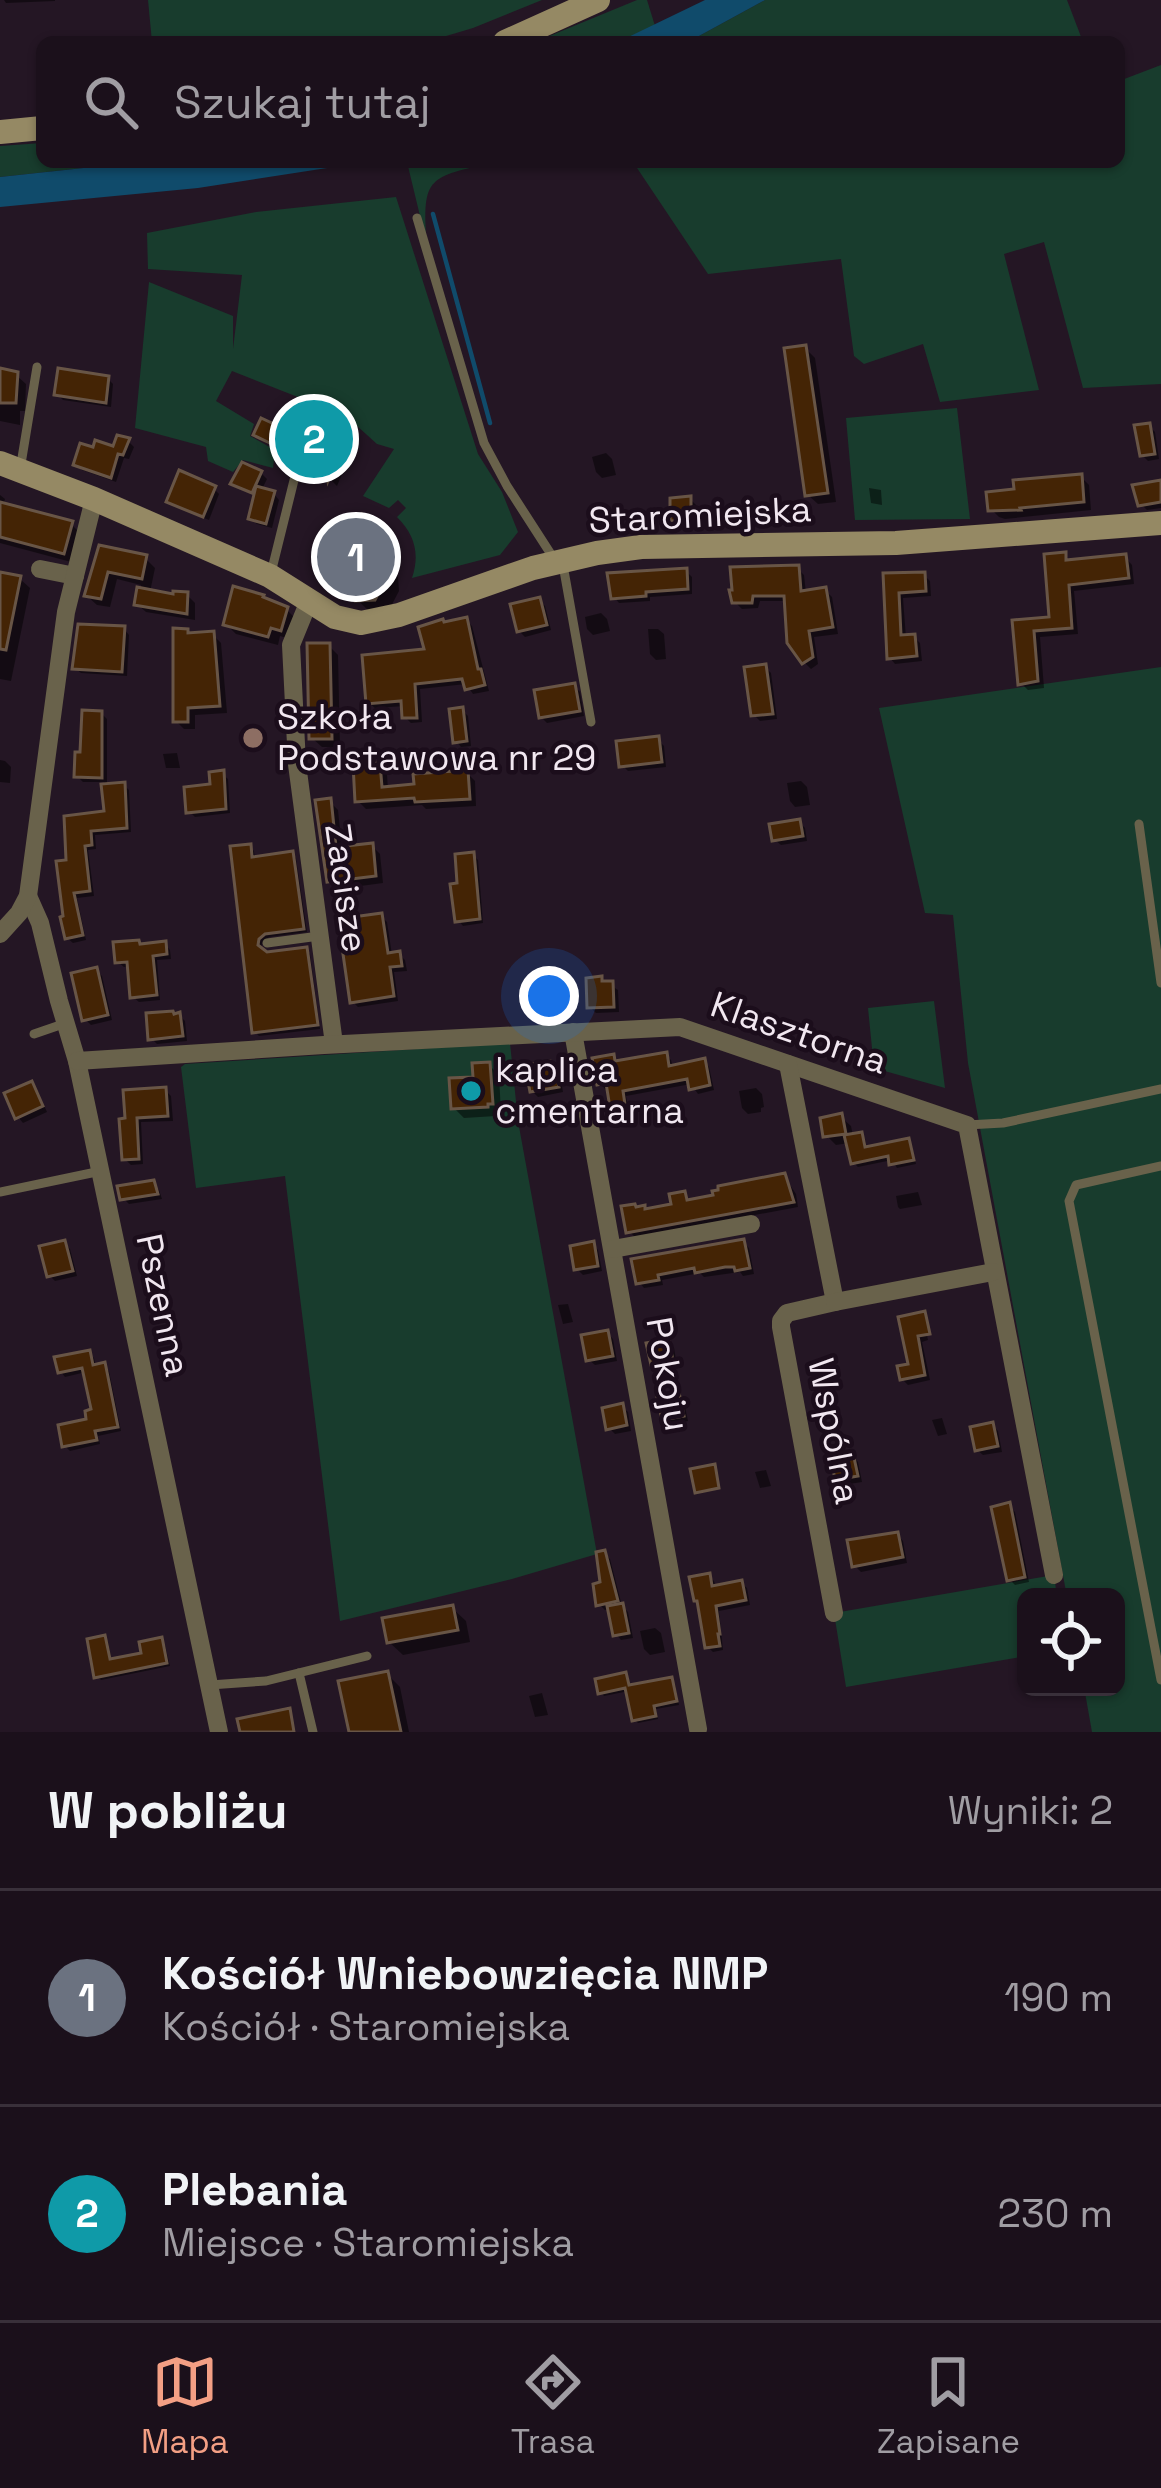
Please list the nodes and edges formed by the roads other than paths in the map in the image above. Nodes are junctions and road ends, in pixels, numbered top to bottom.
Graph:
1 (598, 0) edge
2 (518, 36) edge
3 (36, 128) edge
4 (0, 131) edge
5 (417, 218) dead end
6 (37, 367) dead end
7 (300, 456) dead end
8 (10, 466) edge
9 (94, 499) junction
10 (1161, 523) edge
11 (559, 561) junction
12 (40, 569) dead end
13 (75, 576) junction
14 (270, 576) junction
15 (309, 601) junction
16 (591, 722) dead end
17 (1139, 824) dead end
18 (28, 896) junction
19 (1157, 921) edge
20 (0, 934) edge
21 (319, 936) junction
22 (267, 944) dead end
23 (1161, 983) edge
24 (65, 1023) junction
25 (573, 1032) junction
26 (34, 1034) dead end
27 (340, 1048) junction
28 (77, 1061) junction
29 (788, 1064) junction
30 (1161, 1089) edge
31 (967, 1125) junction
32 (1161, 1166) edge
33 (101, 1171) junction
34 (0, 1192) edge
35 (751, 1224) dead end
36 (613, 1249) junction
37 (993, 1272) junction
38 (835, 1302) junction
39 (1054, 1575) dead end
40 (835, 1613) dead end
41 (367, 1656) dead end
42 (299, 1672) junction
43 (1161, 1680) edge
44 (210, 1685) junction
45 (698, 1729) dead end
46 (219, 1732) edge
47 (313, 1732) edge

1 - 2 street
3 - 4 street
5 - 11 lane
6 - 8 lane
7 - 14 lane
8 - 9 street, Staromiejska
9 - 13 street
9 - 14 street, Staromiejska
10 - 11 street, Staromiejska
11 - 15 street, Staromiejska
11 - 16 lane
12 - 13 street
13 - 18 street
14 - 15 street, Staromiejska
15 - 21 street, Zacisze
17 - 19 lane
18 - 20 street
18 - 24 street, Pszenna
19 - 23 lane
21 - 22 lane
21 - 27 street, Zacisze
24 - 26 lane
24 - 28 street, Pszenna
25 - 27 street, Klasztorna
25 - 29 street, Klasztorna
25 - 36 street, Pokoju
27 - 28 street, Klasztorna
28 - 33 street, Pszenna
29 - 31 street, Klasztorna
29 - 38 street, Wspólna
30 - 31 lane
31 - 37 street
32 - 43 lane
33 - 34 lane
33 - 44 street, Pszenna
35 - 36 street
36 - 45 street, Pokoju
37 - 38 street, Wspólna
37 - 39 street
38 - 40 street, Wspólna
41 - 42 lane
42 - 44 lane
42 - 47 lane
44 - 46 street, Pszenna

